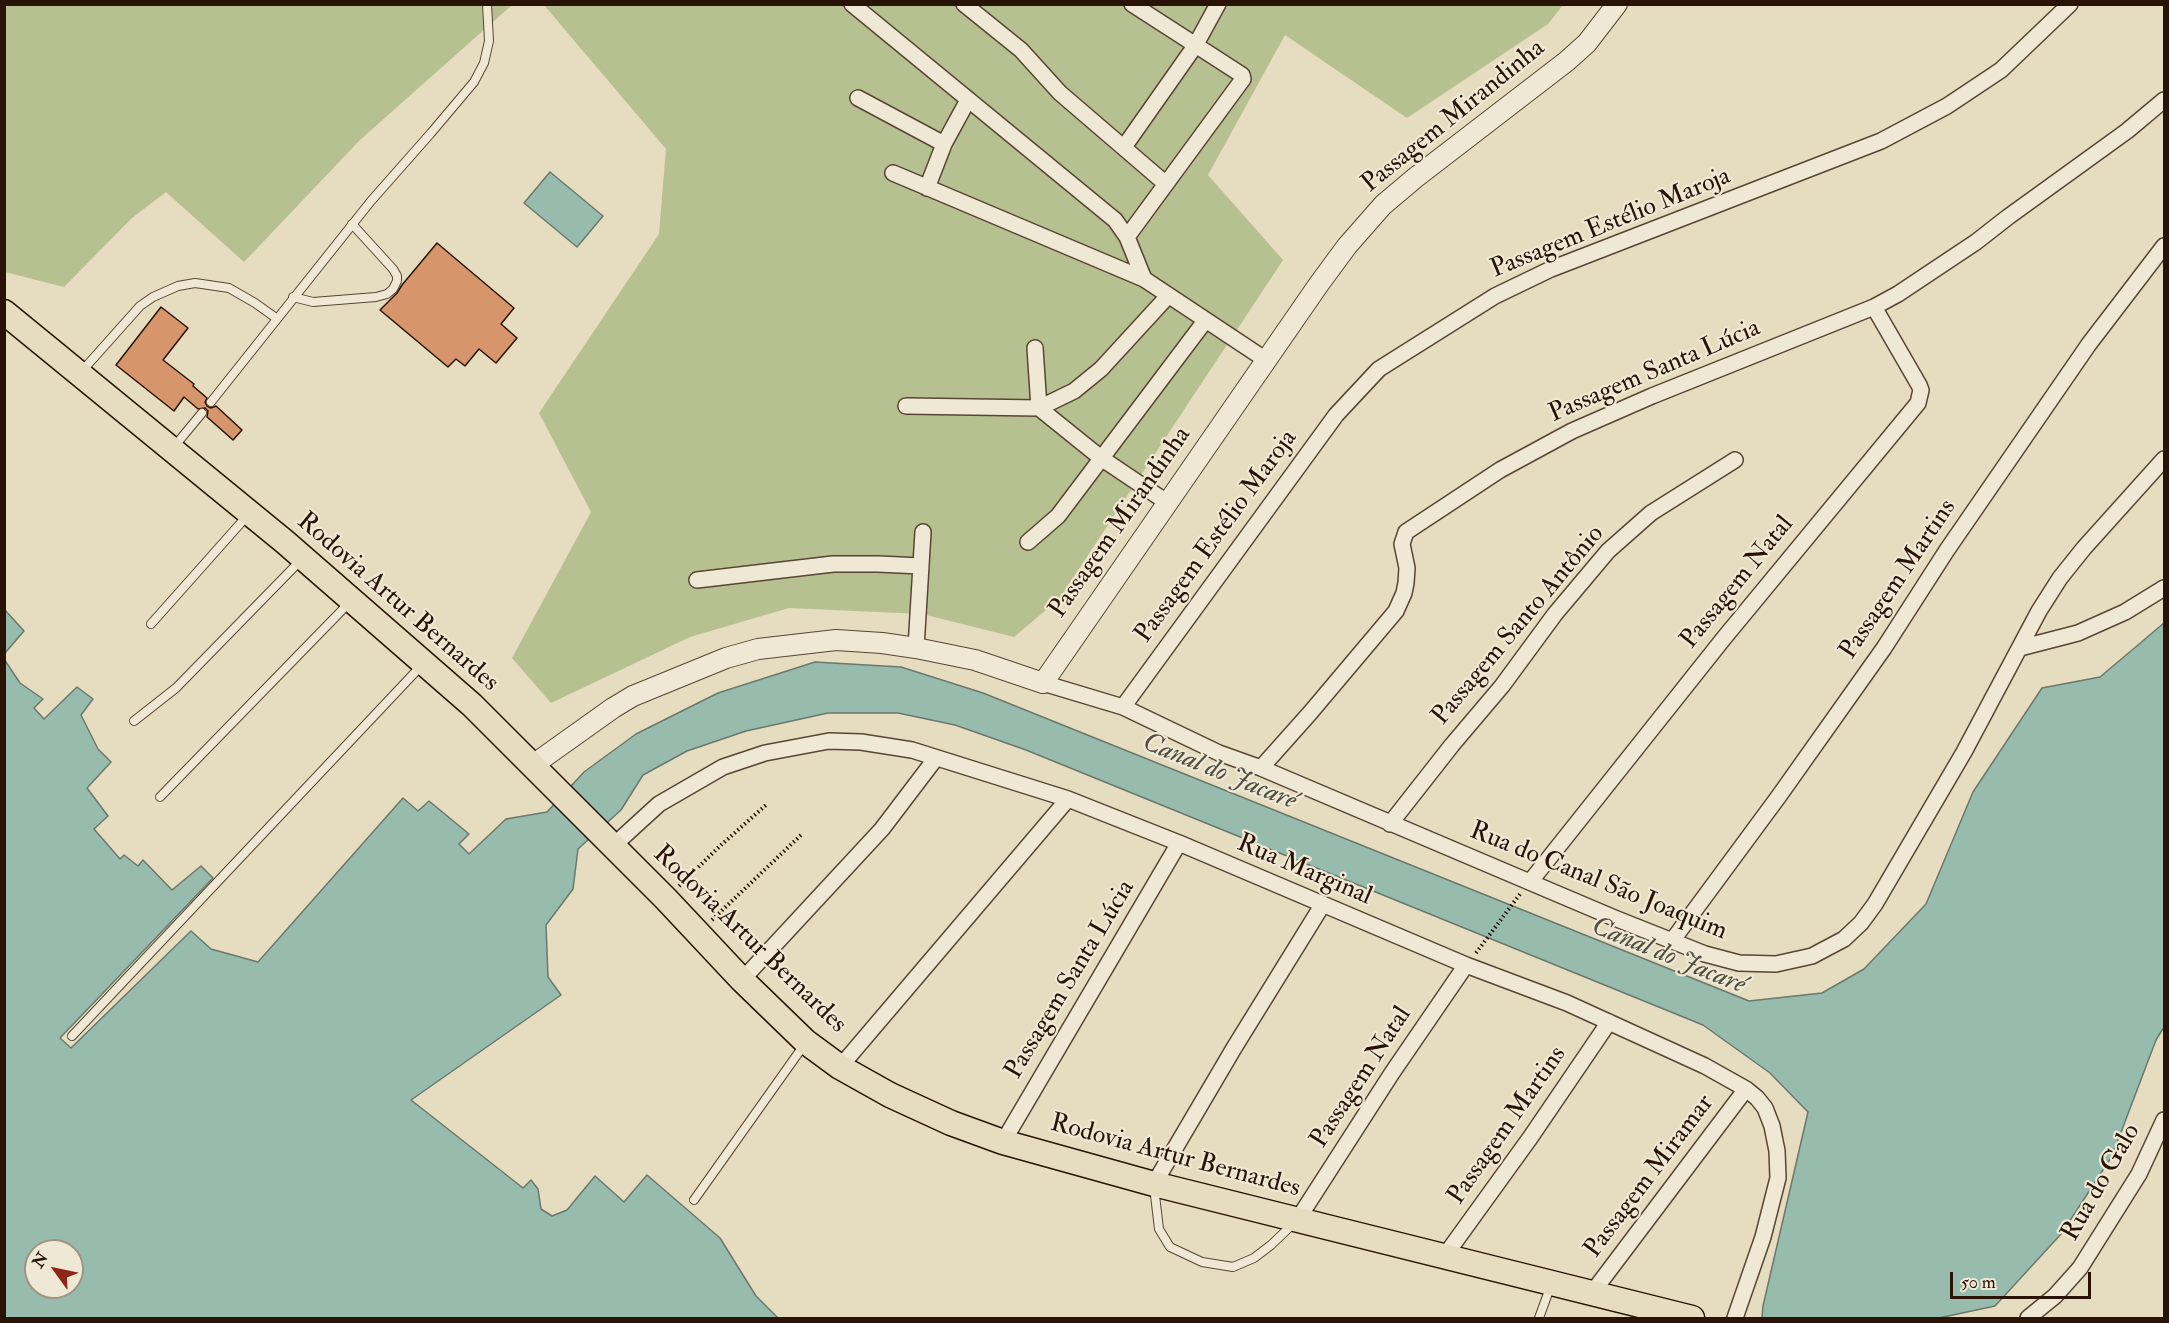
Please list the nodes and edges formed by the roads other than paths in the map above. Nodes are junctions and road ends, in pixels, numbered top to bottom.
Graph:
1 (487, 4) edge
2 (852, 4) edge
3 (964, 4) edge
4 (1132, 4) edge
5 (1218, 4) edge
6 (1617, 4) edge
7 (2070, 4) edge
8 (1195, 46) junction
9 (858, 98) dead end
10 (968, 100) junction
11 (2164, 100) edge
12 (944, 144) junction
13 (1124, 147) junction
14 (893, 173) dead end
15 (1166, 184) junction
16 (927, 188) junction
17 (352, 224) junction
18 (1127, 237) junction
19 (2164, 246) edge
20 (1144, 279) junction
21 (1168, 296) junction
22 (293, 297) junction
23 (1874, 307) junction
24 (4, 312) edge
25 (276, 318) junction
26 (1205, 321) junction
27 (1035, 348) dead end
28 (1266, 360) junction
29 (80, 374) junction
30 (211, 402) dead end
31 (906, 406) dead end
32 (1039, 408) junction
33 (202, 413) dead end
34 (172, 449) junction
35 (1101, 458) junction
36 (2164, 459) edge
37 (1735, 460) dead end
38 (1168, 503) junction
39 (250, 512) junction
40 (923, 532) dead end
41 (1028, 542) dead end
42 (303, 558) junction
43 (921, 566) junction
44 (697, 580) dead end
45 (2164, 588) edge
46 (352, 599) junction
47 (151, 624) dead end
48 (916, 648) junction
49 (2020, 648) junction
50 (424, 662) junction
51 (1043, 682) junction
52 (1123, 707) junction
53 (134, 722) dead end
54 (936, 758) junction
55 (1261, 768) junction
56 (539, 771) junction
57 (160, 797) dead end
58 (1068, 799) junction
59 (1390, 824) junction
60 (609, 843) junction
61 (1179, 843) junction
62 (1527, 885) junction
63 (1323, 904) junction
64 (1672, 941) junction
65 (1470, 960) junction
66 (742, 980) junction
67 (1609, 1022) junction
68 (72, 1036) dead end
69 (806, 1042) junction
70 (840, 1067) junction
71 (1746, 1089) junction
72 (2164, 1120) edge
73 (1003, 1142) junction
74 (1154, 1184) junction
75 (694, 1200) dead end
76 (1298, 1219) junction
77 (1444, 1257) junction
78 (1552, 1283) junction
79 (1592, 1293) junction
80 (1539, 1318) edge
81 (1692, 1318) edge
82 (1735, 1318) edge
83 (2028, 1318) edge

1 - 17 lane
2 - 10 street
3 - 13 street
4 - 8 street
5 - 8 street
6 - 28 street, Passagem Mirandinha
7 - 52 street, Passagem Estélio Maroja
8 - 13 street
8 - 15 street
9 - 12 street
10 - 12 street
10 - 18 street
11 - 23 street, Passagem Santa Lúcia
12 - 16 street
13 - 15 street
14 - 16 street
15 - 18 street
16 - 20 street
17 - 22 lane
17 - 22 lane
18 - 20 street
19 - 64 street, Passagem Martins
20 - 21 street
21 - 26 street
21 - 32 street
22 - 25 lane
23 - 55 street, Passagem Santa Lúcia
23 - 62 street, Passagem Natal
24 - 29 main road, Rodovia Artur Bernardes
25 - 29 lane
25 - 30 lane
26 - 28 street
26 - 35 street
27 - 32 street
28 - 38 street, Passagem Mirandinha
29 - 34 main road, Rodovia Artur Bernardes
31 - 32 street
32 - 35 street
33 - 34 lane
34 - 39 main road, Rodovia Artur Bernardes
35 - 38 street
35 - 41 street
36 - 49 street
37 - 59 street, Passagem Santo Antônio
38 - 51 street, Passagem Mirandinha
39 - 42 main road, Rodovia Artur Bernardes
39 - 47 lane
40 - 43 street
42 - 46 main road, Rodovia Artur Bernardes
42 - 53 lane
43 - 44 street
43 - 48 street
45 - 49 street
46 - 50 main road, Rodovia Artur Bernardes
46 - 57 lane
48 - 51 street
48 - 56 street
49 - 64 street, Rua do Canal São Joaquim
50 - 56 main road, Rodovia Artur Bernardes
50 - 68 lane
51 - 52 street, Rua do Canal São Joaquim
52 - 55 street, Rua do Canal São Joaquim
54 - 58 street, Rua Marginal
54 - 60 street, Rua Marginal
54 - 66 street
55 - 59 street, Rua do Canal São Joaquim
56 - 60 main road, Rodovia Artur Bernardes
58 - 61 street, Rua Marginal
58 - 70 street
59 - 62 street, Rua do Canal São Joaquim
60 - 66 main road, Rodovia Artur Bernardes
61 - 63 street, Rua Marginal
61 - 73 street, Passagem Santa Lúcia
62 - 64 street, Rua do Canal São Joaquim
63 - 65 street, Rua Marginal
63 - 74 street
65 - 67 street, Rua Marginal
65 - 76 street, Passagem Natal
66 - 69 main road, Rodovia Artur Bernardes
67 - 71 street, Rua Marginal
67 - 77 street, Passagem Martins
69 - 70 main road, Rodovia Artur Bernardes
69 - 75 lane
70 - 73 main road, Rodovia Artur Bernardes
71 - 79 street, Passagem Miramar
71 - 82 street, Rua Marginal
72 - 83 street, Rua do Galo
73 - 74 main road, Rodovia Artur Bernardes
74 - 76 main road, Rodovia Artur Bernardes
74 - 76 lane
76 - 77 main road, Rodovia Artur Bernardes
77 - 78 main road, Rodovia Artur Bernardes
78 - 79 main road, Rodovia Artur Bernardes
78 - 80 lane
79 - 81 main road, Rodovia Artur Bernardes

